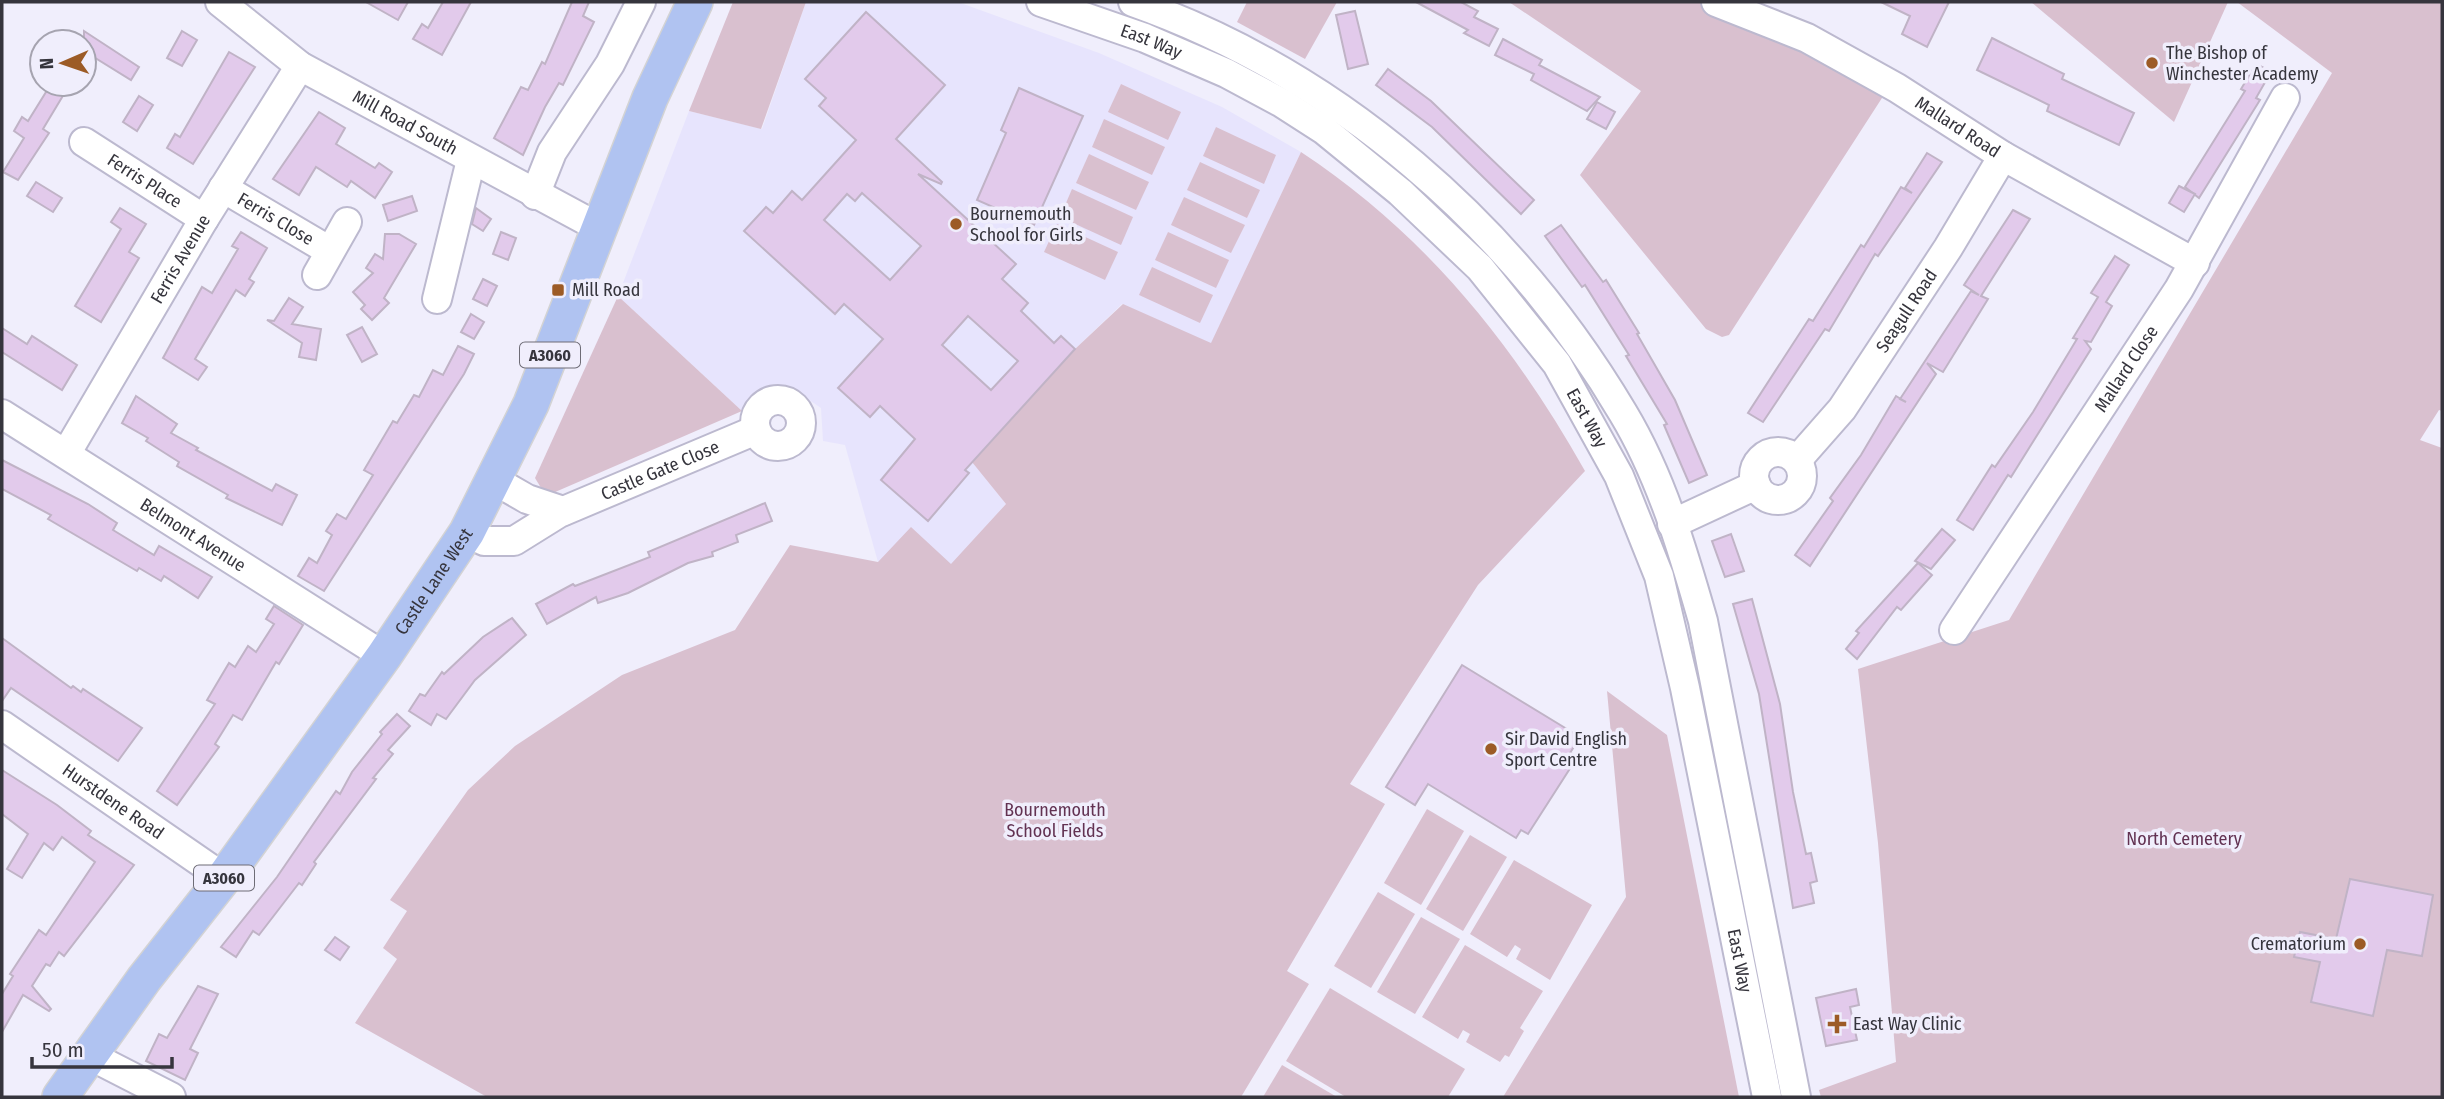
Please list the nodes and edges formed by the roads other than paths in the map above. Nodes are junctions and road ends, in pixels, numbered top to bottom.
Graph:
1 (220, 2) edge
2 (641, 2) edge
3 (695, 2) edge
4 (1041, 2) edge
5 (1133, 2) edge
6 (1716, 2) edge
7 (300, 66) junction
8 (2284, 98) dead end
9 (84, 142) dead end
10 (2003, 156) junction
11 (471, 160) junction
12 (223, 188) junction
13 (535, 195) junction
14 (204, 219) junction
15 (346, 222) dead end
16 (600, 228) junction
17 (2195, 263) junction
18 (437, 299) dead end
19 (2, 415) edge
20 (756, 430) dead end
21 (66, 454) junction
22 (494, 480) junction
23 (563, 511) junction
24 (1672, 524) junction
25 (467, 532) junction
26 (1954, 630) dead end
27 (384, 656) junction
28 (2, 725) edge
29 (224, 878) junction
30 (89, 1055) junction
31 (60, 1097) edge
32 (171, 1097) edge
33 (1767, 1097) edge
34 (1796, 1097) edge

1 - 7 street, Mill Road South
2 - 13 street
3 - 16 main road, Castle Lane West / A3060
4 - 33 street, East Way
5 - 24 street, East Way
6 - 10 street, Mallard Road
7 - 11 street, Mill Road South
7 - 12 street, Ferris Avenue
8 - 17 street, Mallard Close
9 - 14 street, Ferris Place
10 - 17 street, Mallard Road
10 - 24 street, Seagull Road
11 - 13 street, Mill Road South
11 - 18 street
12 - 14 street, Ferris Avenue
12 - 15 street, Ferris Close
13 - 16 street, Mill Road South
14 - 21 street, Ferris Avenue
16 - 22 main road, Castle Lane West / A3060
17 - 26 street, Mallard Close
19 - 21 street, Belmont Avenue
20 - 23 street, Castle Gate Close
21 - 27 street, Belmont Avenue
22 - 23 street
22 - 25 main road, Castle Lane West / A3060
23 - 25 street, Castle Gate Close
24 - 34 street, East Way
25 - 27 main road, Castle Lane West / A3060
27 - 29 main road, Castle Lane West / A3060
28 - 29 street, Hurstdene Road
29 - 30 main road, Castle Lane West / A3060
30 - 31 main road, Castle Lane West / A3060
30 - 32 street

